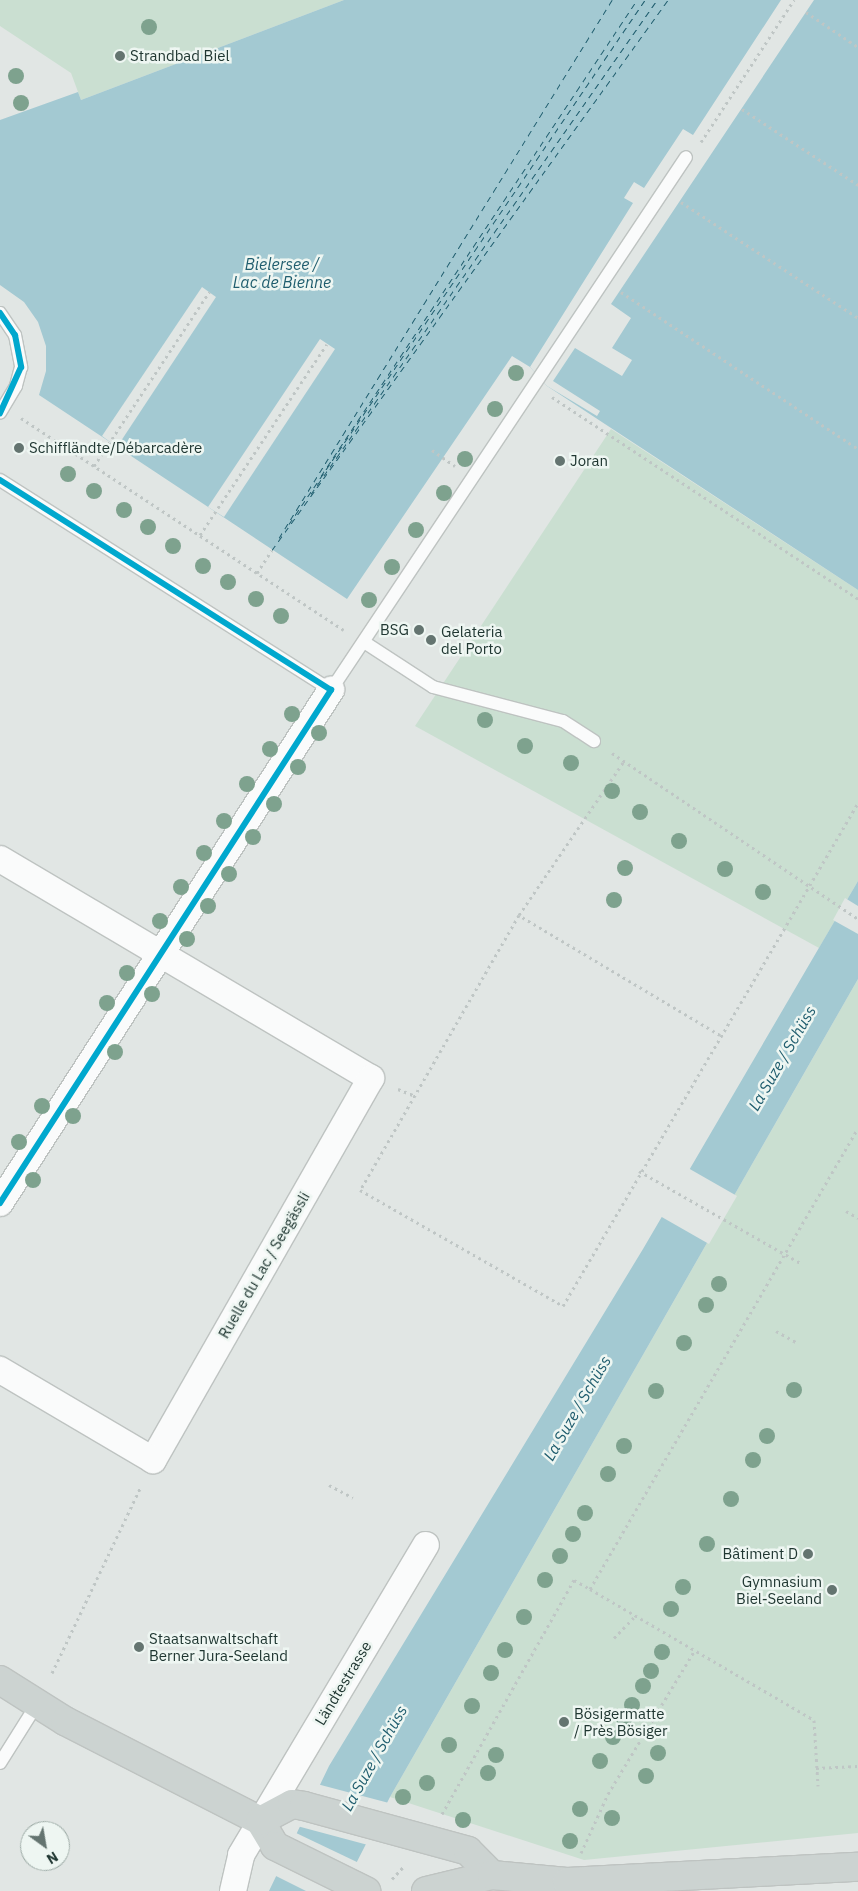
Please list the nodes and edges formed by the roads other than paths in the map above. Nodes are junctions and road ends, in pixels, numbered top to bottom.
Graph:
1 (686, 157) road end
2 (0, 313) edge
3 (2, 410) edge
4 (0, 480) edge
5 (364, 642) junction
6 (331, 690) junction
7 (594, 742) road end
8 (0, 859) edge
9 (158, 956) junction
10 (0, 1203) edge
11 (0, 1370) edge
12 (426, 1544) dead end
13 (0, 1680) edge
14 (37, 1704) junction
15 (0, 1762) edge
16 (260, 1821) junction
17 (858, 1867) edge
18 (492, 1875) junction
19 (377, 1888) edge
20 (233, 1891) edge
21 (426, 1891) edge

1 - 5 lane
2 - 3 lane
4 - 6 lane
5 - 6 lane
5 - 7 lane
6 - 9 street
8 - 9 street
9 - 10 street
9 - 11 street, Ruelle du Lac / Seegässli
12 - 16 street, Ländtestrasse
13 - 14 main road
14 - 15 lane
14 - 16 main road
16 - 18 main road
16 - 19 main road
16 - 20 street, Ländtestrasse
17 - 18 main road
18 - 21 main road

